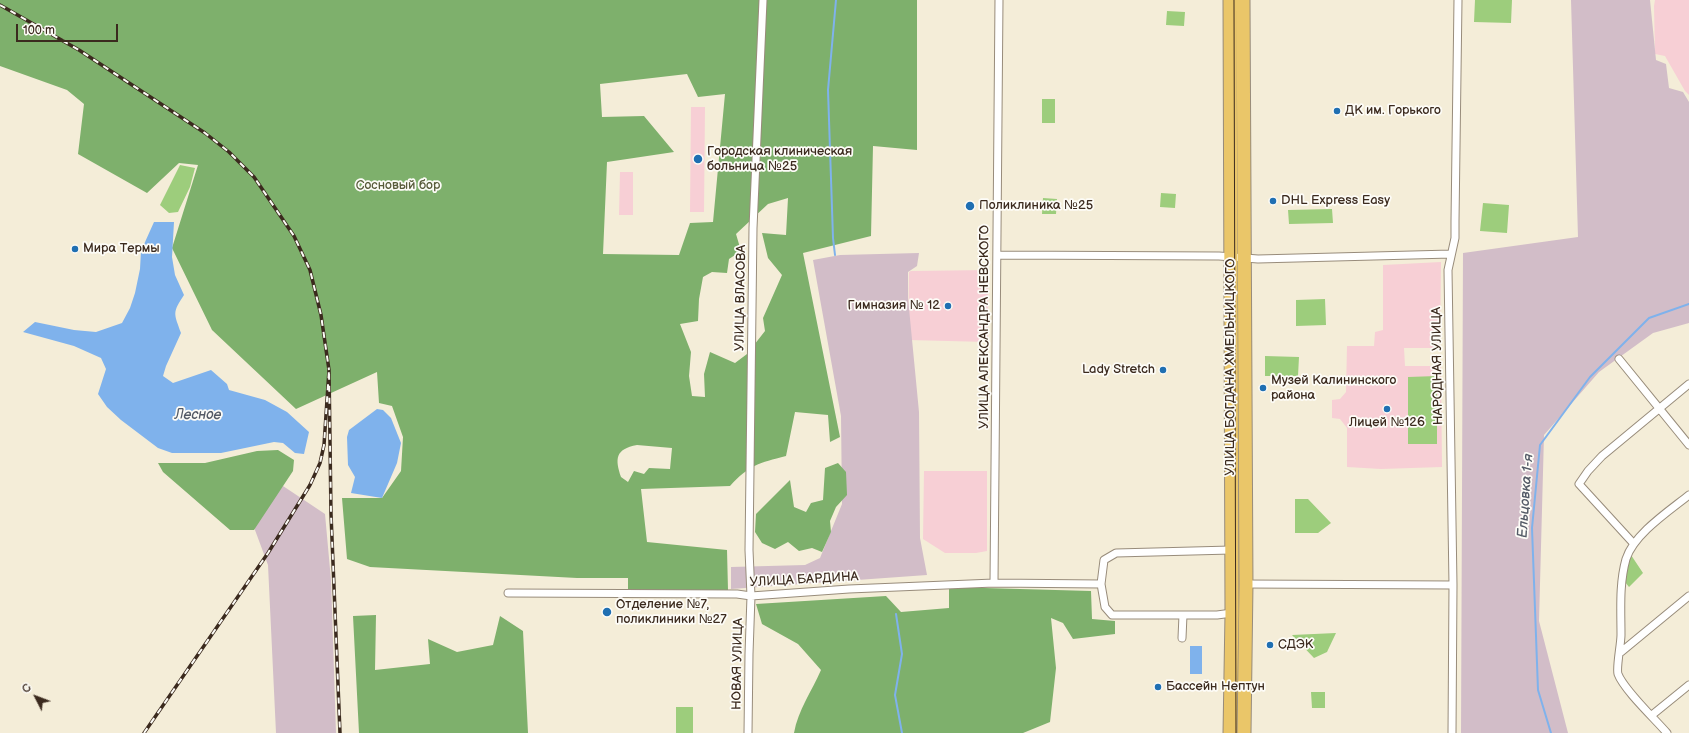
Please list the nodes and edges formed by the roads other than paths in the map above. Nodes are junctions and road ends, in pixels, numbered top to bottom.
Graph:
1 (763, 0) edge
2 (999, 0) edge
3 (1230, 0) edge
4 (1243, 0) edge
5 (1458, 0) edge
6 (1451, 254) junction
7 (997, 255) junction
8 (1230, 256) junction
9 (1245, 257) junction
10 (1619, 359) dead end
11 (1689, 384) edge
12 (1660, 408) junction
13 (1689, 444) edge
14 (1689, 495) edge
15 (1634, 544) junction
16 (1231, 550) junction
17 (994, 583) junction
18 (1101, 584) junction
19 (1232, 584) junction
20 (1246, 584) junction
21 (1453, 585) junction
22 (508, 593) dead end
23 (751, 596) junction
24 (1689, 596) edge
25 (1232, 613) junction
26 (1182, 614) junction
27 (1182, 638) dead end
28 (1621, 652) junction
29 (1689, 684) edge
30 (1652, 716) junction
31 (748, 733) edge
32 (1230, 733) edge
33 (1244, 733) edge
34 (1452, 733) edge
35 (1667, 733) edge

1 - 23 street, УЛИЦА ВЛАСОВА
2 - 7 street, УЛИЦА АЛЕКСАНДРА НЕВСКОГО
3 - 8 highway, УЛИЦА БОГДАНА ХМЕЛЬНИЦКОГО
4 - 9 highway, УЛИЦА БОГДАНА ХМЕЛЬНИЦКОГО
5 - 6 street, НАРОДНАЯ УЛИЦА
6 - 9 street
6 - 21 street, НАРОДНАЯ УЛИЦА
7 - 8 street
7 - 17 street, УЛИЦА АЛЕКСАНДРА НЕВСКОГО
8 - 9 street
8 - 16 highway, УЛИЦА БОГДАНА ХМЕЛЬНИЦКОГО
9 - 20 highway, УЛИЦА БОГДАНА ХМЕЛЬНИЦКОГО
10 - 12 street
11 - 12 street
12 - 13 street
12 - 15 street
14 - 15 street
15 - 28 street
16 - 18 street
16 - 19 highway, УЛИЦА БОГДАНА ХМЕЛЬНИЦКОГО
17 - 18 street, УЛИЦА БАРДИНА
17 - 23 street, УЛИЦА БАРДИНА
18 - 26 street
19 - 20 street
19 - 25 highway, УЛИЦА БОГДАНА ХМЕЛЬНИЦКОГО
20 - 21 street
20 - 33 highway, УЛИЦА БОГДАНА ХМЕЛЬНИЦКОГО
21 - 34 street, НАРОДНАЯ УЛИЦА
22 - 23 street, УЛИЦА БАРДИНА
23 - 31 street, НОВАЯ УЛИЦА
24 - 28 street
25 - 26 street
25 - 32 highway, УЛИЦА БОГДАНА ХМЕЛЬНИЦКОГО
26 - 27 street
28 - 30 street
29 - 30 street
30 - 35 street

